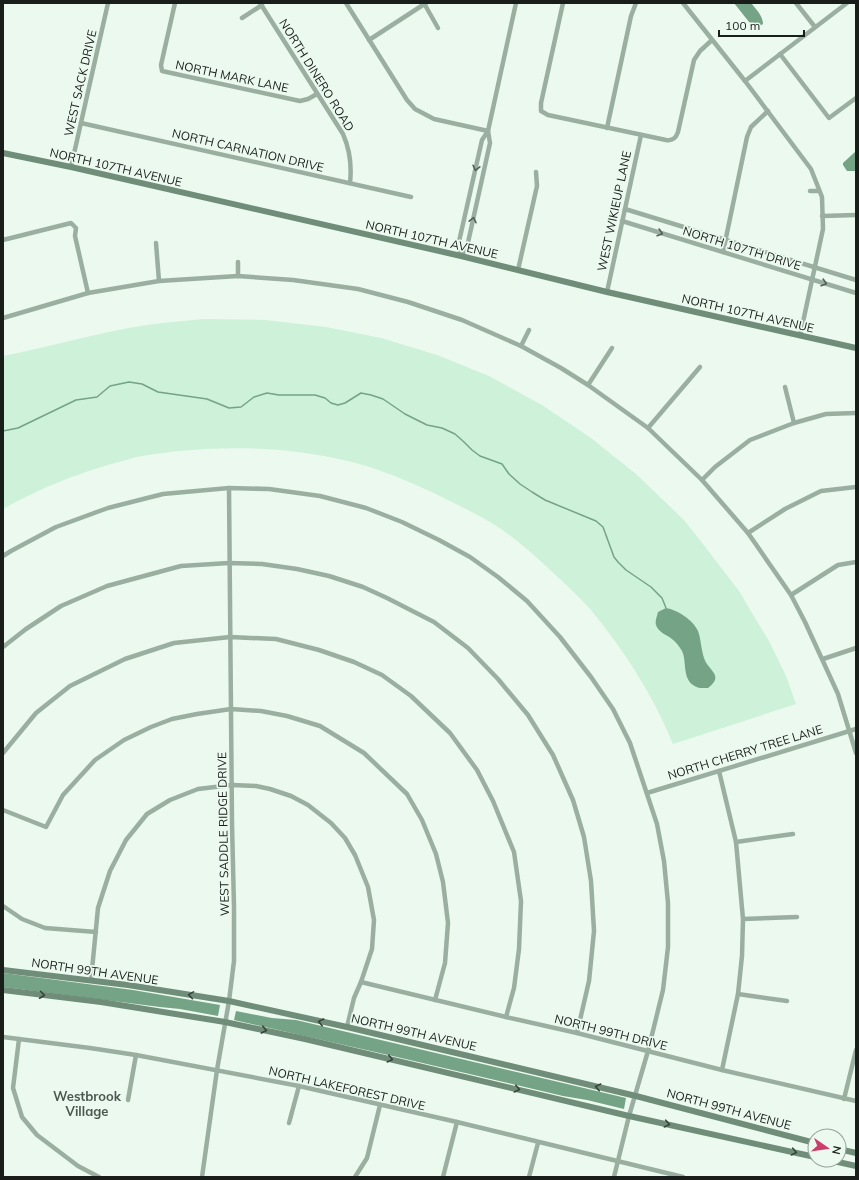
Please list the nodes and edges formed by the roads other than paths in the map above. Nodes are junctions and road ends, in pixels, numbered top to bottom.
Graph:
1 (108, 3) edge
2 (175, 3) edge
3 (346, 3) edge
4 (516, 3) edge
5 (563, 3) edge
6 (636, 3) edge
7 (684, 3) edge
8 (796, 3) edge
9 (847, 3) edge
10 (261, 4) edge
11 (426, 4) edge
12 (242, 18) dead end
13 (815, 27) junction
14 (438, 28) dead end
15 (369, 40) junction
16 (712, 40) junction
17 (780, 54) junction
18 (745, 81) junction
19 (317, 94) junction
20 (856, 98) edge
21 (768, 111) junction
22 (81, 123) junction
23 (607, 128) junction
24 (488, 131) junction
25 (641, 135) junction
26 (3, 153) edge
27 (71, 167) junction
28 (536, 172) dead end
29 (350, 183) junction
30 (810, 191) dead end
31 (819, 191) junction
32 (411, 196) dead end
33 (625, 209) junction
34 (856, 215) edge
35 (822, 216) junction
36 (622, 221) junction
37 (725, 239) junction
38 (3, 240) edge
39 (156, 243) dead end
40 (723, 252) junction
41 (461, 256) junction
42 (238, 262) dead end
43 (815, 267) junction
44 (518, 270) junction
45 (238, 276) junction
46 (812, 279) junction
47 (856, 280) edge
48 (159, 281) junction
49 (607, 292) junction
50 (88, 293) junction
51 (856, 293) edge
52 (3, 318) edge
53 (529, 330) dead end
54 (800, 336) junction
55 (521, 346) junction
56 (612, 348) dead end
57 (856, 348) edge
58 (700, 367) dead end
59 (588, 385) junction
60 (785, 387) dead end
61 (856, 413) edge
62 (794, 423) junction
63 (648, 428) junction
64 (702, 480) junction
65 (856, 487) edge
66 (229, 488) junction
67 (748, 533) junction
68 (3, 556) edge
69 (856, 562) edge
70 (229, 563) junction
71 (791, 595) junction
72 (230, 637) junction
73 (3, 647) edge
74 (856, 648) edge
75 (823, 659) junction
76 (231, 709) junction
77 (856, 729) edge
78 (849, 730) junction
79 (3, 753) edge
80 (856, 753) edge
81 (719, 771) junction
82 (232, 785) junction
83 (647, 794) junction
84 (3, 810) edge
85 (793, 834) dead end
86 (736, 842) junction
87 (3, 906) edge
88 (797, 918) dead end
89 (744, 919) junction
90 (96, 932) junction
91 (3, 970) edge
92 (91, 980) junction
93 (361, 982) junction
94 (3, 990) edge
95 (738, 994) junction
96 (435, 1000) junction
97 (229, 1001) junction
98 (787, 1001) dead end
99 (506, 1017) junction
100 (225, 1022) junction
101 (347, 1027) junction
102 (577, 1033) junction
103 (3, 1038) edge
104 (19, 1040) junction
105 (856, 1050) edge
106 (648, 1052) junction
107 (136, 1055) junction
108 (217, 1070) junction
109 (722, 1070) junction
110 (299, 1086) junction
111 (636, 1096) junction
112 (844, 1098) junction
113 (128, 1100) dead end
114 (856, 1101) edge
115 (380, 1105) junction
116 (629, 1116) junction
117 (458, 1122) junction
118 (289, 1123) dead end
119 (807, 1141) edge
120 (538, 1142) junction
121 (807, 1155) edge
122 (618, 1161) junction
123 (99, 1177) edge
124 (202, 1177) edge
125 (355, 1177) edge
126 (443, 1177) edge
127 (529, 1177) edge
128 (614, 1177) edge
129 (683, 1177) edge

1 - 22 street, WEST SACK DRIVE
2 - 19 street, NORTH MARK LANE
3 - 15 street
4 - 24 street
5 - 23 street
6 - 23 street
7 - 16 street
8 - 13 street
9 - 13 street
10 - 12 street
10 - 19 street, NORTH DINERO ROAD
11 - 14 street
11 - 15 street
13 - 17 street
15 - 24 street
16 - 18 street
16 - 25 street
17 - 18 street
17 - 20 street
18 - 21 street
19 - 29 street, NORTH DINERO ROAD
21 - 31 street
21 - 37 street
22 - 27 street, WEST SACK DRIVE
22 - 29 street, NORTH CARNATION DRIVE
23 - 25 street
41 -> 24 street
24 -> 41 street
25 - 33 street, WEST WIKIEUP LANE
26 - 27 main road, NORTH 107TH AVENUE
27 - 41 main road, NORTH 107TH AVENUE
28 - 44 street
29 - 32 street, NORTH CARNATION DRIVE
30 - 31 street
31 - 35 street
33 - 36 street, WEST WIKIEUP LANE
33 - 37 street, NORTH 107TH DRIVE
34 - 35 street
35 - 43 street
36 -> 40 street, NORTH 107TH DRIVE
36 - 49 street, WEST WIKIEUP LANE
37 - 40 street
37 - 43 street, NORTH 107TH DRIVE
38 - 50 street
39 - 48 street
40 - 46 street, NORTH 107TH DRIVE
41 - 44 main road, NORTH 107TH AVENUE
42 - 45 street
43 - 46 street
43 - 47 street, NORTH 107TH DRIVE
44 - 49 main road, NORTH 107TH AVENUE
45 - 48 street
45 - 55 street
46 -> 51 street, NORTH 107TH DRIVE
46 - 54 street
48 - 50 street
49 - 54 main road, NORTH 107TH AVENUE
50 - 52 street
53 - 55 street
54 - 57 main road, NORTH 107TH AVENUE
55 - 59 street
56 - 59 street
58 - 63 street
59 - 63 street
60 - 62 street
61 - 62 street
62 - 64 street
63 - 64 street
64 - 67 street
65 - 67 street
66 - 68 street
66 - 70 street, WEST SADDLE RIDGE DRIVE
66 - 83 street
67 - 71 street
69 - 71 street
70 - 72 street, WEST SADDLE RIDGE DRIVE
70 - 73 street
70 - 102 street
71 - 75 street
72 - 76 street, WEST SADDLE RIDGE DRIVE
72 - 79 street
72 - 99 street
74 - 75 street
75 - 78 street
76 - 82 street, WEST SADDLE RIDGE DRIVE
76 - 84 street
76 - 96 street
77 - 78 street, NORTH CHERRY TREE LANE
78 - 80 street
78 - 81 street, NORTH CHERRY TREE LANE
81 - 83 street, NORTH CHERRY TREE LANE
81 - 86 street
82 - 90 street
82 - 93 street
82 - 97 street, WEST SADDLE RIDGE DRIVE
83 - 106 street
85 - 86 street
86 - 89 street
87 - 90 street
88 - 89 street
89 - 95 street
90 - 92 street
91 - 92 main road, NORTH 99TH AVENUE
97 -> 92 main road, NORTH 99TH AVENUE
93 - 96 street, NORTH 99TH DRIVE
93 - 101 street
94 -> 100 main road
95 - 98 street
95 - 109 street
96 - 99 street, NORTH 99TH DRIVE
97 - 100 street, WEST SADDLE RIDGE DRIVE
101 -> 97 main road, NORTH 99TH AVENUE
99 - 102 street, NORTH 99TH DRIVE
100 - 108 street, WEST SADDLE RIDGE DRIVE
100 -> 116 main road
111 -> 101 main road, NORTH 99TH AVENUE
102 - 106 street, NORTH 99TH DRIVE
103 - 104 street, NORTH LAKEFOREST DRIVE
104 - 107 street, NORTH LAKEFOREST DRIVE
104 - 123 street
105 - 112 street
106 - 109 street, NORTH 99TH DRIVE
106 - 111 street
107 - 108 street, NORTH LAKEFOREST DRIVE
107 - 113 street
108 - 110 street, NORTH LAKEFOREST DRIVE
108 - 124 street, WEST SADDLE RIDGE DRIVE
109 - 112 street, NORTH 99TH DRIVE
110 - 115 street, NORTH LAKEFOREST DRIVE
110 - 118 street
111 - 116 street
111 - 119 main road, NORTH 99TH AVENUE
112 - 114 street, NORTH 99TH DRIVE
115 - 117 street, NORTH LAKEFOREST DRIVE
115 - 125 street
116 -> 121 main road
116 - 122 street
117 - 120 street, NORTH LAKEFOREST DRIVE
117 - 126 street
120 - 122 street, NORTH LAKEFOREST DRIVE
120 - 127 street
122 - 128 street
122 - 129 street, NORTH LAKEFOREST DRIVE

